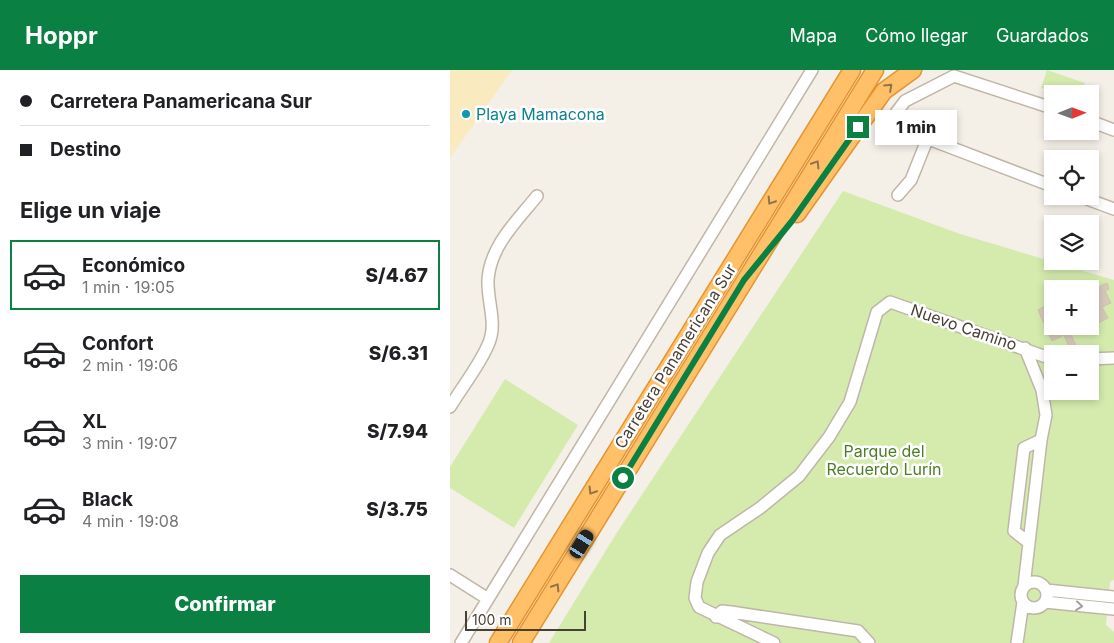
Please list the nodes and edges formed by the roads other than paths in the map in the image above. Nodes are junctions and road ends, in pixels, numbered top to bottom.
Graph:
1 (812, 70) edge
2 (852, 70) edge
3 (874, 70) edge
4 (913, 70) edge
5 (1044, 105) edge
6 (1099, 124) edge
7 (1114, 130) edge
8 (927, 140) junction
9 (1044, 183) edge
10 (898, 195) dead end
11 (537, 196) dead end
12 (1099, 203) edge
13 (1114, 209) edge
14 (744, 280) junction
15 (1025, 348) junction
16 (1044, 356) edge
17 (1114, 358) edge
18 (1099, 359) edge
19 (450, 407) edge
20 (1041, 440) junction
21 (1028, 542) junction
22 (450, 575) edge
23 (1024, 586) junction
24 (1046, 590) junction
25 (1114, 598) edge
26 (488, 599) junction
27 (1024, 602) junction
28 (1045, 602) junction
29 (1114, 609) edge
30 (716, 617) junction
31 (769, 617) junction
32 (760, 637) junction
33 (461, 643) edge
34 (498, 643) edge
35 (521, 643) edge
36 (774, 643) edge
37 (869, 643) edge
38 (1016, 643) edge

1 - 26 street
2 -> 34 highway, Carretera Panamericana Sur
14 -> 3 highway, Carretera Panamericana Sur
14 -> 4 highway
5 - 8 street
6 - 7 street
8 - 9 street
8 - 10 street
11 - 19 street
12 - 13 street
35 -> 14 highway, Carretera Panamericana Sur
15 - 16 street, Nuevo Camino
15 - 20 street
15 - 30 street, Nuevo Camino
17 - 18 street
20 - 21 street
20 - 21 street
21 - 23 street
22 - 26 street
23 - 24 street
23 - 27 street
24 - 25 street
24 - 28 street
26 - 33 street
27 - 28 street
27 - 38 street
28 -> 29 street
30 - 31 street
30 - 32 street
31 - 32 street
31 - 37 street
32 - 36 street

